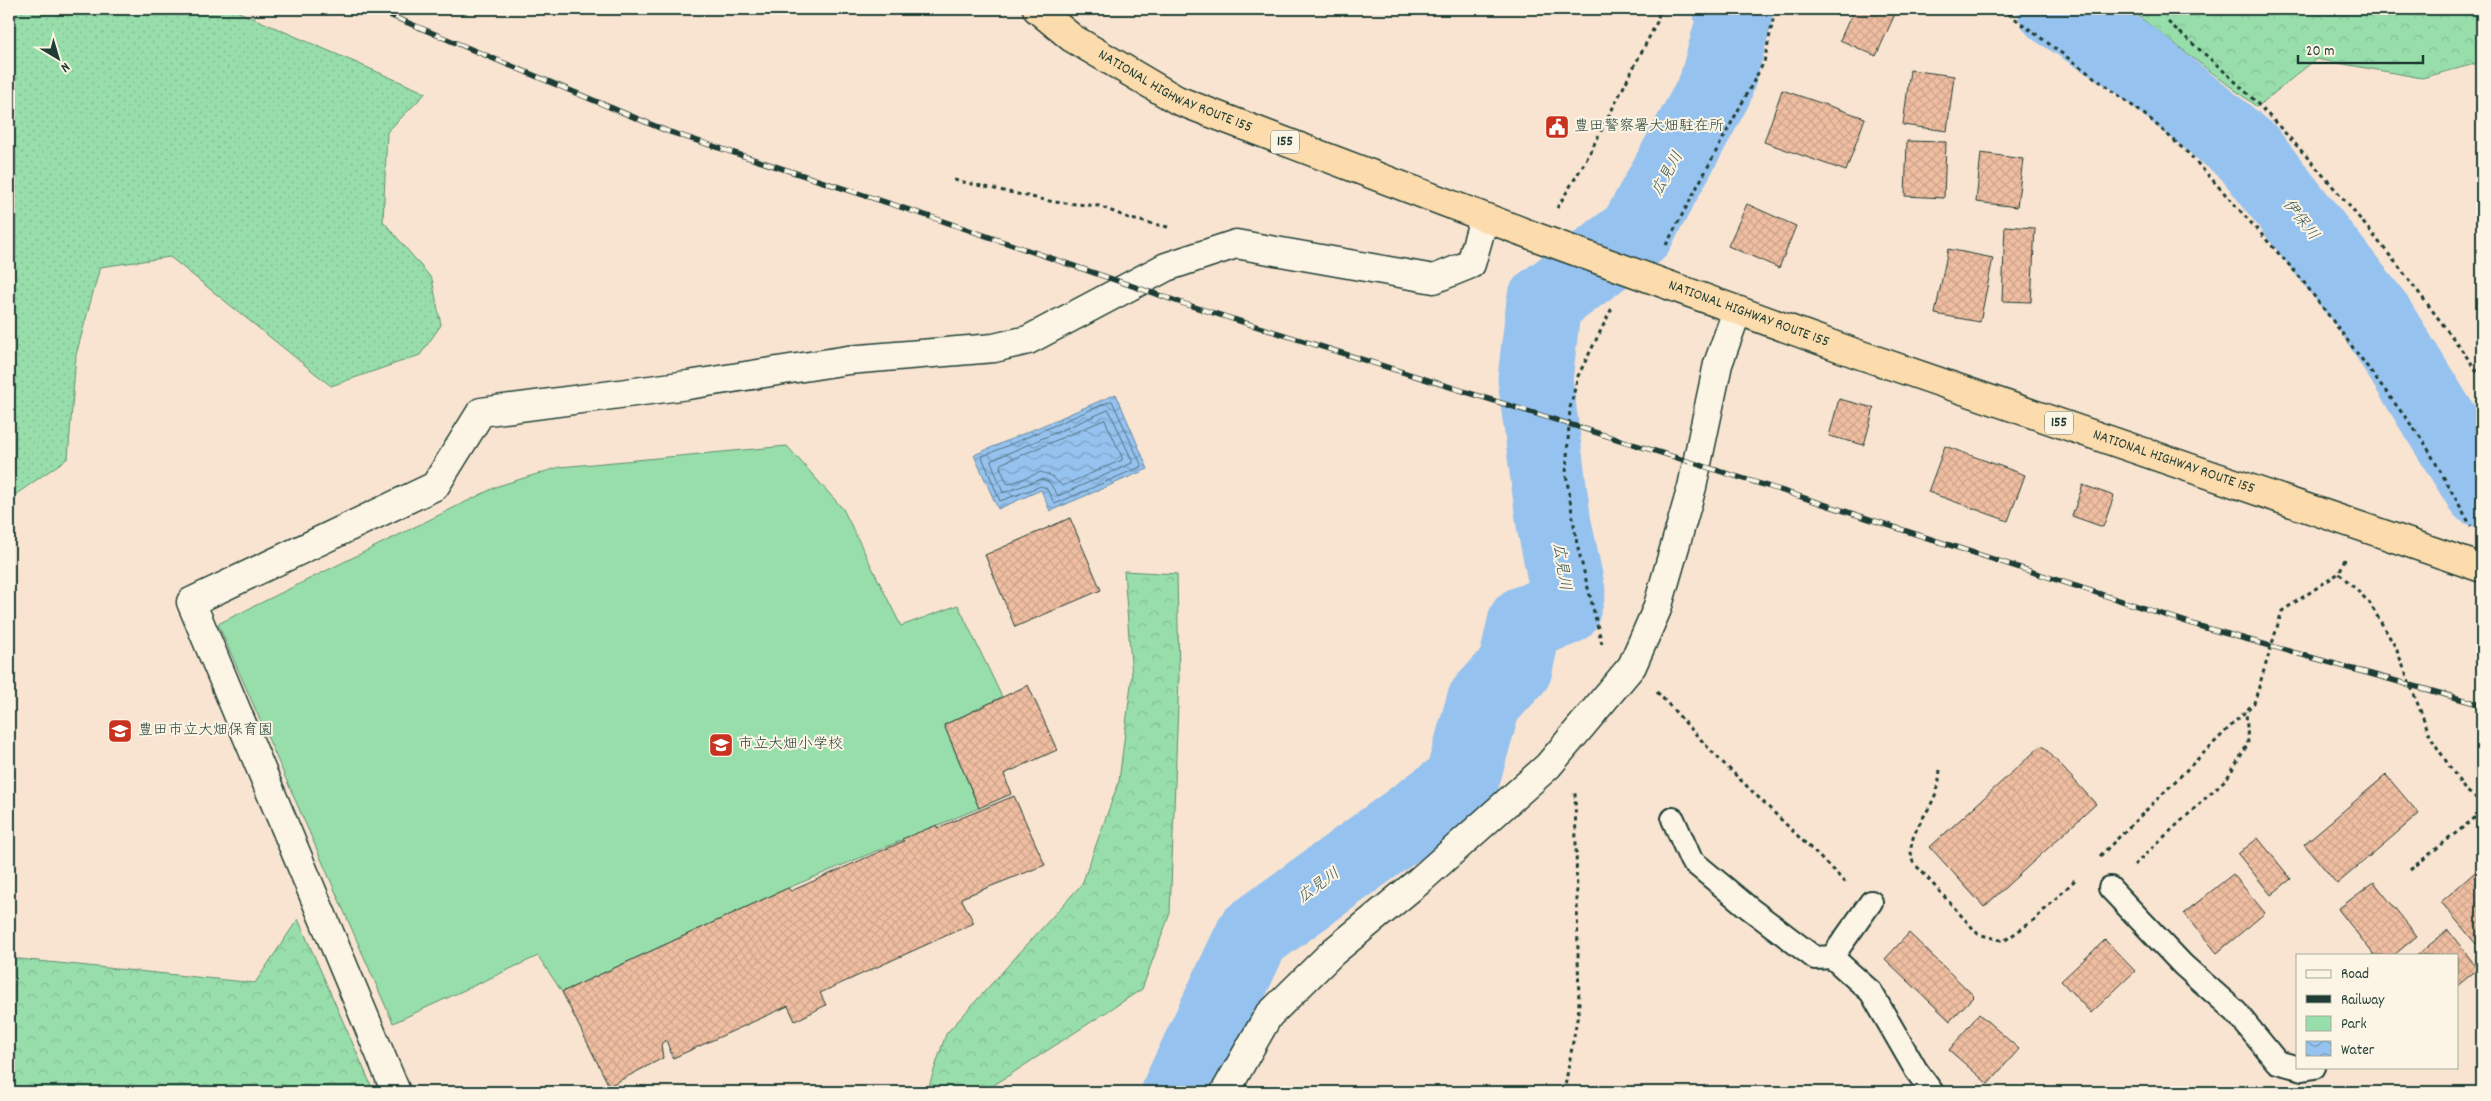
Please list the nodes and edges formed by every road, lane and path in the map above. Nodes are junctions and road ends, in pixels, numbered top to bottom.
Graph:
1 (1037, 9) edge
2 (1660, 9) edge
3 (1773, 9) edge
4 (2002, 9) edge
5 (2168, 22) dead end
6 (954, 180) dead end
7 (1484, 218) junction
8 (1178, 228) dead end
9 (1544, 240) junction
10 (1643, 277) junction
11 (1612, 308) dead end
12 (1738, 311) junction
13 (2482, 378) edge
14 (2342, 519) junction
15 (2472, 529) dead end
16 (2482, 568) edge
17 (2339, 573) junction
18 (1629, 670) junction
19 (2246, 710) junction
20 (1567, 743) junction
21 (1940, 770) dead end
22 (2482, 802) edge
23 (2482, 812) edge
24 (1673, 819) dead end
25 (2098, 857) dead end
26 (2410, 870) dead end
27 (2084, 871) dead end
28 (2110, 888) joint
29 (1871, 902) joint
30 (1832, 957) junction
31 (2296, 1067) edge
32 (396, 1092) edge
33 (1226, 1092) edge
34 (1564, 1092) edge
35 (1932, 1092) edge

1 - 7 highway, NATIONAL HIGHWAY ROUTE 155 / 155
2 - 9 path
3 - 10 path
4 - 15 path
5 - 13 path
6 - 8 path
7 - 9 highway, NATIONAL HIGHWAY ROUTE 155 / 155
7 - 32 street
9 - 10 highway, NATIONAL HIGHWAY ROUTE 155 / 155
10 - 12 highway, NATIONAL HIGHWAY ROUTE 155 / 155
11 - 18 path
12 - 14 highway, NATIONAL HIGHWAY ROUTE 155 / 155
12 - 18 street
14 - 16 highway, NATIONAL HIGHWAY ROUTE 155 / 155
14 - 17 path
17 - 19 path
17 - 22 path
18 - 20 street
18 - 29 path
19 - 25 path
19 - 28 path
20 - 33 street
20 - 34 path
21 - 27 path
23 - 26 path
24 - 30 lane
28 - 31 lane
29 - 30 lane
30 - 35 lane

